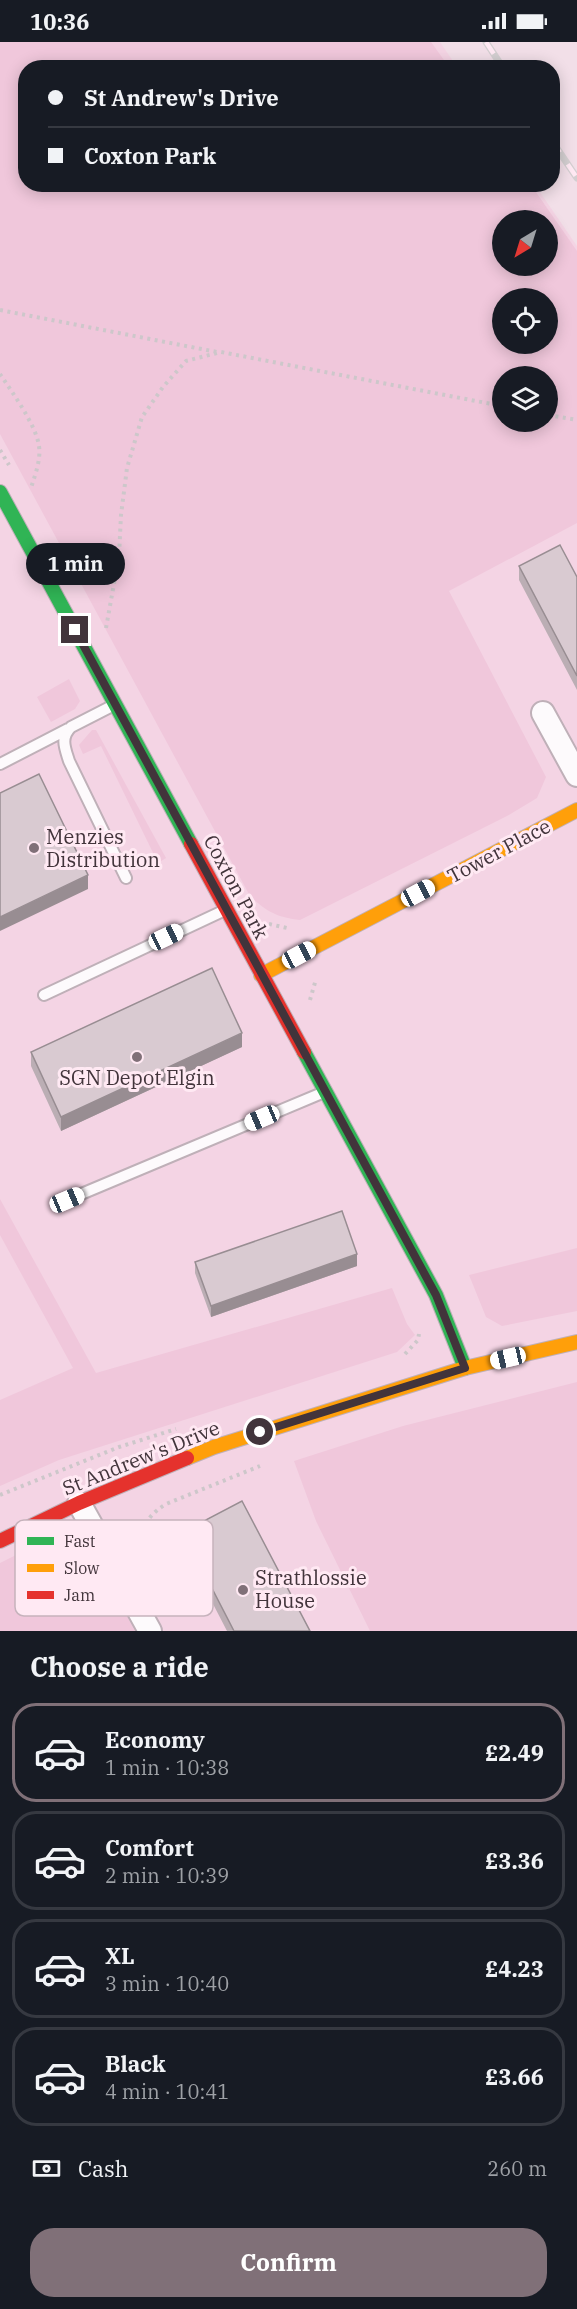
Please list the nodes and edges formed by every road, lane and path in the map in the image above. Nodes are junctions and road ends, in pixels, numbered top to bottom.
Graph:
1 (0, 310) edge
2 (221, 352) junction
3 (0, 374) edge
4 (492, 404) edge
5 (558, 417) edge
6 (577, 420) edge
7 (0, 450) edge
8 (14, 474) dead end
9 (0, 492) edge
10 (30, 494) dead end
11 (106, 630) dead end
12 (115, 705) junction
13 (543, 713) dead end
14 (71, 728) junction
15 (0, 764) edge
16 (577, 775) edge
17 (577, 810) edge
18 (126, 878) dead end
19 (226, 909) junction
20 (267, 923) dead end
21 (292, 928) dead end
22 (320, 972) dead end
23 (261, 975) junction
24 (44, 996) dead end
25 (310, 1003) dead end
26 (325, 1091) junction
27 (67, 1200) dead end
28 (420, 1331) dead end
29 (577, 1342) edge
30 (402, 1356) dead end
31 (465, 1368) junction
32 (186, 1425) dead end
33 (261, 1465) dead end
34 (0, 1495) edge
35 (79, 1503) junction
36 (44, 1520) edge
37 (88, 1520) edge
38 (148, 1520) edge
39 (15, 1534) edge
40 (0, 1541) edge
41 (142, 1616) edge
42 (150, 1631) edge

1 - 2 path
2 - 4 path
2 - 11 path
3 - 10 path
5 - 6 path
7 - 8 path
9 - 12 street, Coxton Park
12 - 14 lane
12 - 19 street, Coxton Park
13 - 16 street
14 - 15 lane
14 - 18 lane
17 - 23 street, Tower Place
19 - 23 street, Coxton Park
19 - 24 lane
20 - 21 path
22 - 25 path
23 - 26 street, Coxton Park
26 - 27 lane
26 - 31 street, Coxton Park
28 - 30 path
29 - 31 street, St Andrew's Drive
31 - 35 street, St Andrew's Drive
32 - 34 path
33 - 38 path
35 - 36 street, St Andrew's Drive
35 - 37 street
39 - 40 street, St Andrew's Drive
41 - 42 street

